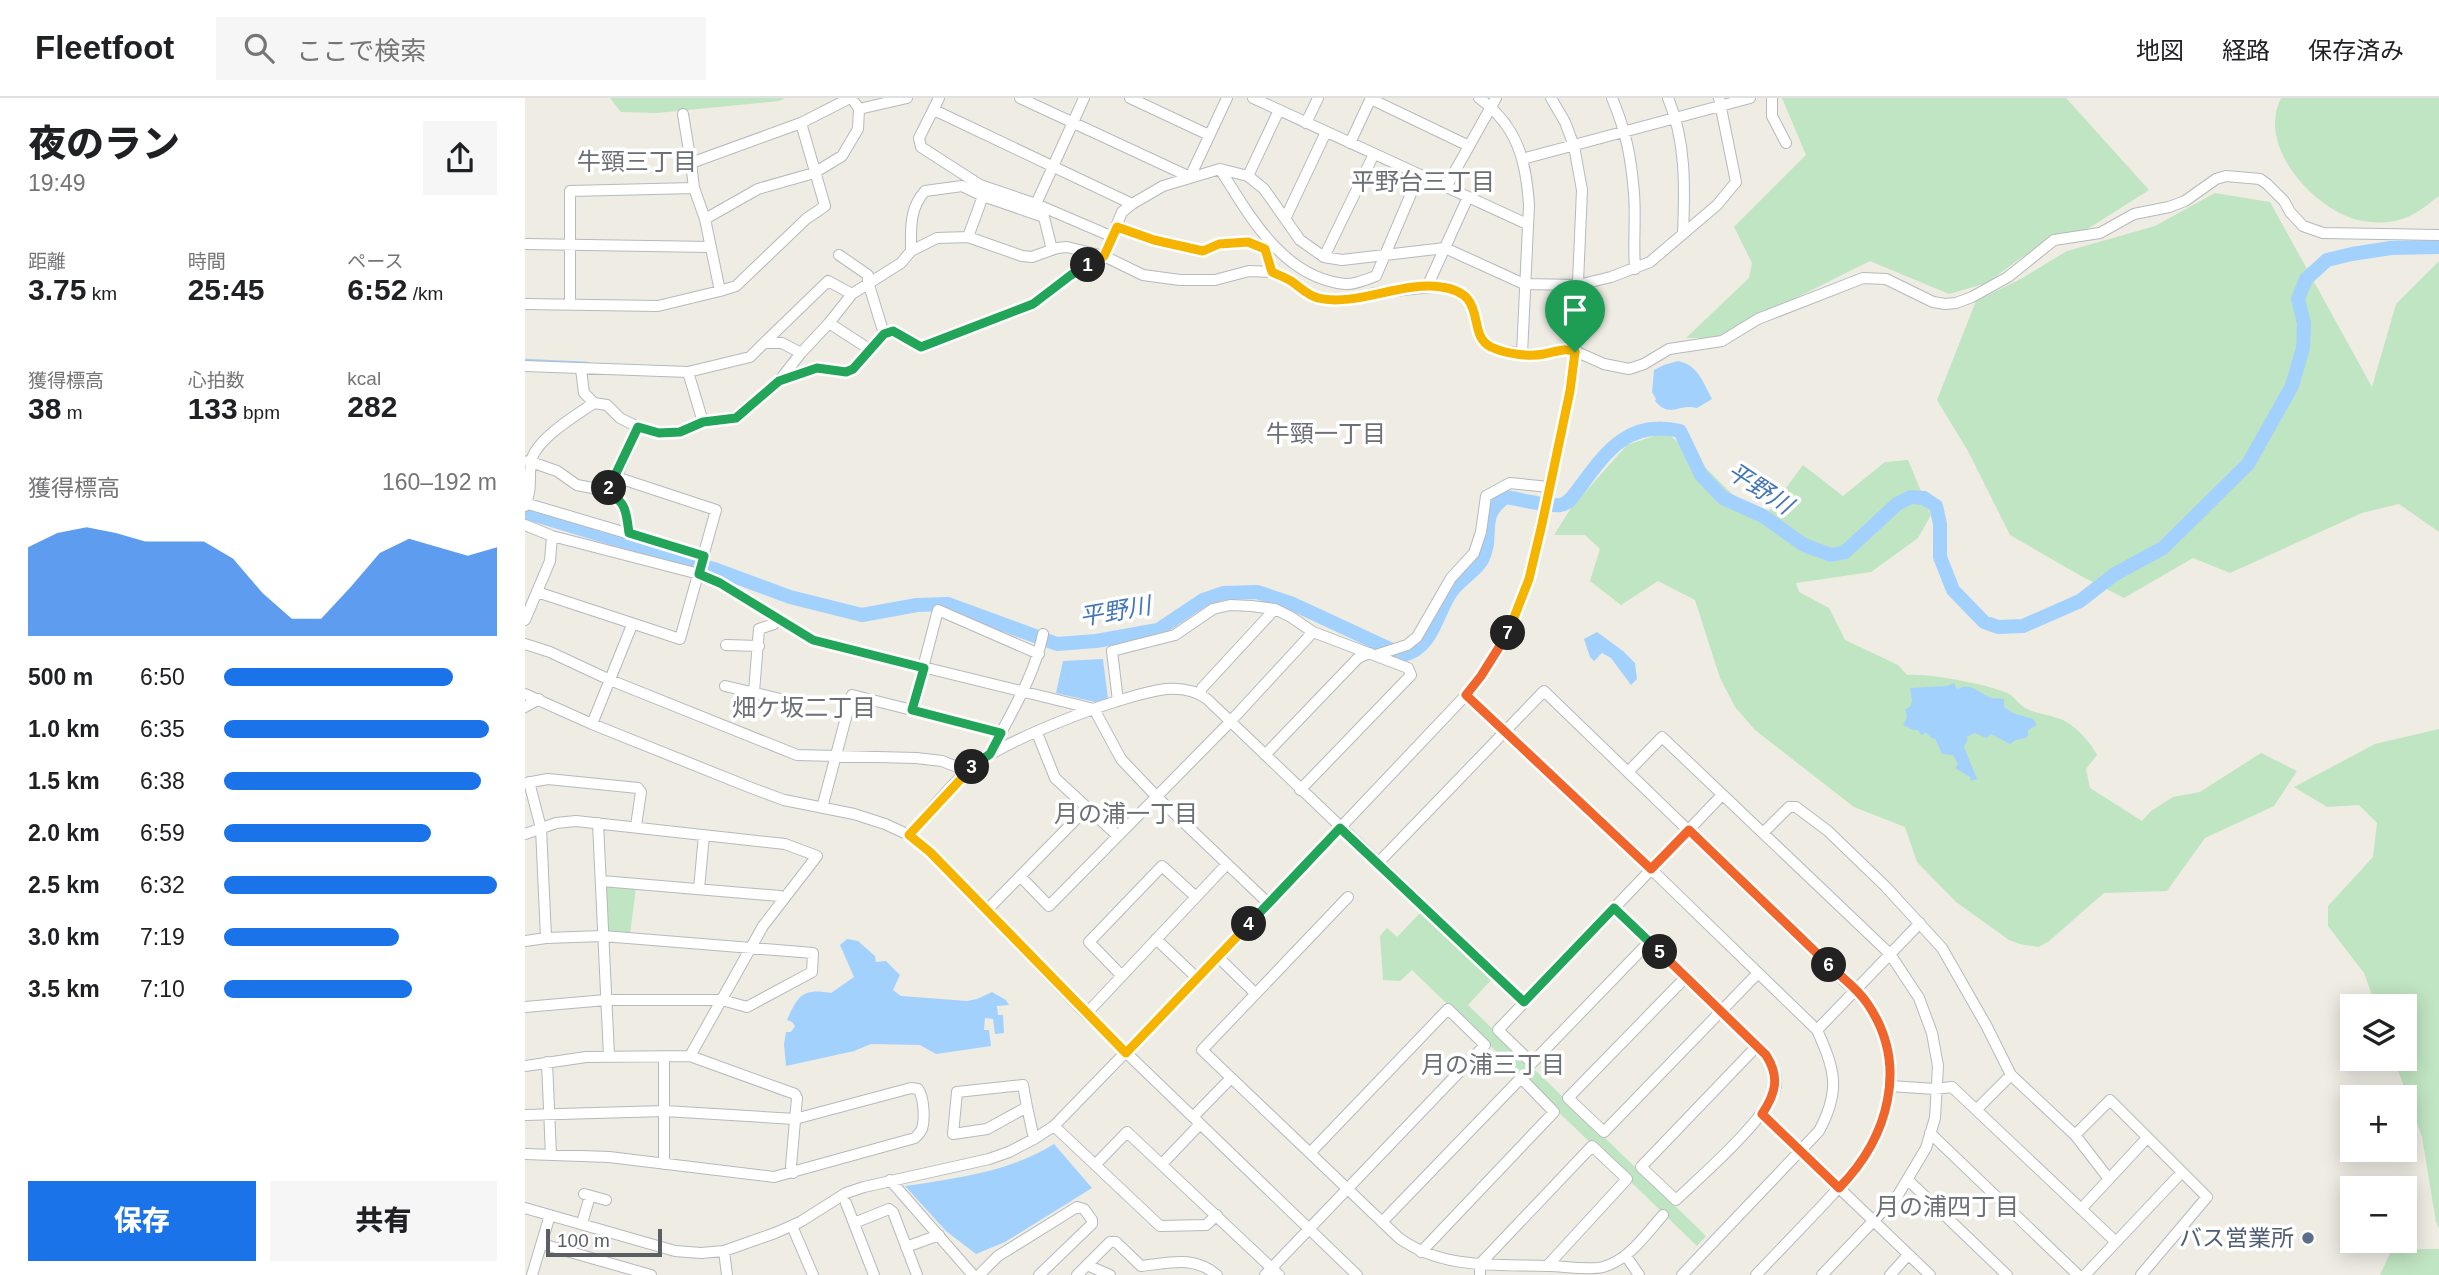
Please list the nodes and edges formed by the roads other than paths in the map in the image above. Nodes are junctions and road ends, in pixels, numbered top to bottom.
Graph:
1 (851, 98) edge
2 (907, 98) edge
3 (939, 98) edge
4 (1020, 98) edge
5 (1084, 98) edge
6 (1130, 98) edge
7 (1227, 98) edge
8 (1253, 98) edge
9 (1318, 98) edge
10 (1371, 98) edge
11 (1479, 98) edge
12 (1551, 98) edge
13 (1612, 98) edge
14 (1668, 98) edge
15 (1750, 98) edge
16 (1772, 98) edge
17 (1494, 102) edge
18 (1721, 102) edge
19 (859, 109) junction
20 (934, 110) junction
21 (1279, 110) junction
22 (683, 114) dead end
23 (1676, 118) junction
24 (1073, 122) junction
25 (1306, 122) junction
26 (801, 123) junction
27 (1626, 131) junction
28 (1326, 132) junction
29 (1209, 135) junction
30 (1350, 143) junction
31 (1786, 143) dead end
32 (1469, 146) junction
33 (1574, 146) junction
34 (1374, 154) junction
35 (1522, 159) junction
36 (691, 163) junction
37 (1053, 166) junction
38 (1220, 169) junction
39 (814, 173) junction
40 (1419, 175) junction
41 (1248, 176) junction
42 (1189, 177) junction
43 (1446, 187) junction
44 (694, 188) junction
45 (983, 196) junction
46 (1468, 197) junction
47 (1036, 204) junction
48 (1132, 204) junction
49 (705, 219) junction
50 (1285, 219) junction
51 (1527, 225) junction
52 (1115, 232) junction
53 (1683, 233) junction
54 (2439, 235) edge
55 (968, 237) junction
56 (525, 244) edge
57 (570, 245) junction
58 (711, 247) junction
59 (1445, 248) junction
60 (1052, 250) junction
61 (911, 251) junction
62 (1384, 254) junction
63 (839, 255) dead end
64 (1104, 256) junction
65 (1324, 257) junction
66 (1635, 269) junction
67 (1272, 272) junction
68 (868, 282) junction
69 (1524, 284) junction
70 (1578, 285) junction
71 (1427, 287) junction
72 (720, 291) junction
73 (852, 293) junction
74 (525, 304) edge
75 (570, 304) junction
76 (829, 323) junction
77 (884, 334) junction
78 (764, 343) junction
79 (869, 349) junction
80 (1575, 352) junction
81 (801, 354) junction
82 (1522, 354) junction
83 (525, 366) edge
84 (581, 369) junction
85 (688, 372) junction
86 (779, 381) junction
87 (594, 403) junction
88 (703, 422) junction
89 (638, 427) junction
90 (528, 461) edge
91 (616, 477) junction
92 (1549, 487) junction
93 (608, 491) junction
94 (525, 504) edge
95 (525, 525) edge
96 (629, 533) junction
97 (552, 536) junction
98 (704, 556) junction
99 (699, 574) junction
100 (537, 592) junction
101 (1275, 609) junction
102 (777, 618) junction
103 (525, 620) edge
104 (632, 625) junction
105 (1313, 632) junction
106 (1043, 634) dead end
107 (525, 644) edge
108 (726, 646) dead end
109 (759, 646) junction
110 (1039, 654) junction
111 (1373, 654) junction
112 (924, 668) junction
113 (610, 680) junction
114 (725, 686) dead end
115 (754, 692) junction
116 (1023, 693) junction
117 (525, 694) edge
118 (1200, 694) junction
119 (1466, 695) junction
120 (539, 699) junction
121 (1118, 701) junction
122 (797, 703) dead end
123 (525, 707) edge
124 (1094, 709) junction
125 (912, 710) junction
126 (1230, 722) junction
127 (592, 724) junction
128 (1505, 731) junction
129 (1001, 733) junction
130 (1037, 733) junction
131 (990, 754) junction
132 (1265, 755) junction
133 (834, 757) junction
134 (967, 771) junction
135 (1629, 771) junction
136 (527, 782) edge
137 (1300, 790) junction
138 (1722, 795) junction
139 (1157, 797) junction
140 (822, 808) junction
141 (1087, 808) junction
142 (598, 823) junction
143 (636, 826) junction
144 (541, 828) junction
145 (1340, 828) junction
146 (1689, 830) junction
147 (1763, 833) junction
148 (525, 834) edge
149 (704, 835) junction
150 (909, 835) junction
151 (1118, 836) junction
152 (1378, 863) junction
153 (1227, 864) junction
154 (1651, 869) junction
155 (1020, 876) junction
156 (601, 881) junction
157 (699, 889) junction
158 (1196, 897) junction
159 (1348, 897) dead end
160 (784, 899) junction
161 (1268, 904) junction
162 (1614, 908) junction
163 (988, 909) junction
164 (1920, 923) junction
165 (603, 936) junction
166 (546, 938) junction
167 (1156, 939) junction
168 (525, 941) edge
169 (1649, 942) junction
170 (751, 947) junction
171 (1890, 954) junction
172 (1218, 957) junction
173 (1758, 973) junction
174 (1122, 976) junction
175 (1686, 977) junction
176 (1197, 978) junction
177 (1855, 990) junction
178 (1255, 993) junction
179 (606, 1000) junction
180 (722, 1000) junction
181 (1524, 1002) junction
182 (525, 1007) edge
183 (1721, 1011) junction
184 (1086, 1014) junction
185 (1817, 1030) junction
186 (1757, 1046) junction
187 (1126, 1053) junction
188 (609, 1056) junction
189 (690, 1056) junction
190 (664, 1058) junction
191 (547, 1062) junction
192 (525, 1066) edge
193 (2011, 1074) junction
194 (1231, 1078) junction
195 (1890, 1086) junction
196 (1935, 1089) junction
197 (1027, 1107) junction
198 (1977, 1109) junction
199 (665, 1111) junction
200 (550, 1114) junction
201 (1762, 1114) junction
202 (525, 1115) edge
203 (795, 1119) junction
204 (1196, 1121) junction
205 (1054, 1126) junction
206 (1930, 1133) junction
207 (2075, 1135) junction
208 (2147, 1138) junction
209 (1034, 1139) junction
210 (1801, 1152) junction
211 (1310, 1153) junction
212 (525, 1154) edge
213 (551, 1155) junction
214 (1163, 1163) junction
215 (664, 1164) junction
216 (1095, 1165) junction
217 (2182, 1172) junction
218 (793, 1173) junction
219 (2109, 1179) junction
220 (890, 1180) junction
221 (1907, 1180) junction
222 (1347, 1188) junction
223 (1839, 1188) junction
224 (606, 1200) dead end
225 (846, 1203) dead end
226 (525, 1208) edge
227 (2081, 1209) junction
228 (550, 1215) junction
229 (1217, 1215) junction
230 (1663, 1215) dead end
231 (1382, 1222) junction
232 (1874, 1222) junction
233 (582, 1223) junction
234 (854, 1223) junction
235 (793, 1226) junction
236 (1308, 1228) junction
237 (939, 1235) junction
238 (2116, 1242) junction
239 (542, 1244) junction
240 (907, 1247) junction
241 (724, 1251) junction
242 (1421, 1252) junction
243 (1909, 1255) junction
244 (1626, 1256) junction
245 (1087, 1265) junction
246 (1548, 1265) junction
247 (531, 1268) edge
248 (1480, 1270) edge
249 (1272, 1273) edge
250 (2145, 1274) edge
251 (651, 1275) edge
252 (727, 1275) edge
253 (813, 1275) edge
254 (874, 1275) edge
255 (917, 1275) edge
256 (973, 1275) edge
257 (979, 1275) edge
258 (1039, 1275) edge
259 (1077, 1275) edge
260 (1110, 1275) edge
261 (1217, 1275) edge
262 (1357, 1275) edge
263 (1639, 1275) edge
264 (1682, 1275) edge
265 (1756, 1275) edge
266 (1822, 1275) edge
267 (1889, 1275) edge
268 (1930, 1275) edge
269 (2007, 1275) edge
270 (2078, 1275) edge
271 (2085, 1275) edge

1 - 19 street
1 - 26 street
2 - 19 street
3 - 20 street
4 - 24 street
5 - 24 street
6 - 29 street
7 - 29 street
8 - 21 street
9 - 25 street
10 - 30 street
10 - 32 street
11 - 17 street
12 - 33 street
13 - 27 street
14 - 23 street
15 - 18 street
16 - 31 street
17 - 32 street
17 - 35 street
18 - 23 street
18 - 53 street
19 - 39 street
20 - 37 street
20 - 47 street
21 - 25 street
21 - 41 street
22 - 36 street
23 - 27 street
23 - 53 street
24 - 37 street
24 - 42 street
25 - 28 street
26 - 36 street
26 - 39 street
27 - 33 street
27 - 66 street
28 - 30 street
28 - 50 street
29 - 42 street
30 - 34 street
32 - 43 street
33 - 35 street
33 - 70 street
34 - 40 street
34 - 65 street
35 - 51 street
36 - 44 street
37 - 47 street
37 - 48 street
38 - 41 street
38 - 42 street
38 - 62 street
39 - 49 street
39 - 72 street
40 - 43 street
40 - 62 street
41 - 50 street
42 - 48 street
43 - 46 street
44 - 49 street
44 - 57 street
45 - 55 street
45 - 60 street
45 - 61 street
46 - 51 street
46 - 59 street
47 - 52 street
48 - 52 street
49 - 58 street
50 - 65 street
51 - 69 street
52 - 64 street
52 - 67 street
53 - 66 street
54 - 80 street
55 - 60 street
55 - 61 street
56 - 57 street
57 - 58 street
57 - 75 street
58 - 72 street
59 - 62 street
59 - 69 street
59 - 71 street
60 - 64 street
61 - 68 street
62 - 65 street
63 - 68 street
64 - 67 street
64 - 77 street
66 - 70 street
67 - 71 street
68 - 73 street
68 - 77 street
69 - 70 street
69 - 82 street
70 - 80 street
71 - 82 street
72 - 75 street
73 - 76 street
73 - 78 street
74 - 75 street
76 - 79 street
76 - 81 street
77 - 79 street
78 - 81 street
78 - 85 street
79 - 86 street
80 - 82 street
80 - 92 street
81 - 86 street
83 - 84 street
84 - 85 street
84 - 87 street
85 - 88 street
86 - 88 street
87 - 89 street
87 - 90 street
88 - 89 street
89 - 91 street
90 - 93 street
90 - 94 street
91 - 93 street
91 - 98 street
92 - 111 street
92 - 119 street
93 - 96 street
94 - 96 street
95 - 97 street
96 - 98 street
97 - 99 street
97 - 100 street
98 - 99 street
99 - 102 street
99 - 104 street
100 - 103 street
100 - 104 street
101 - 105 street
101 - 118 street
101 - 121 street
102 - 109 street
102 - 112 street
104 - 113 street
105 - 111 street
105 - 126 street
106 - 110 street
107 - 113 street
108 - 109 street
109 - 115 street
110 - 112 street
110 - 116 street
111 - 132 street
111 - 137 street
112 - 116 street
112 - 125 street
113 - 127 street
113 - 133 street
114 - 115 street
115 - 122 street
116 - 124 street
116 - 129 street
117 - 120 street
118 - 121 street
118 - 126 street
119 - 128 street
119 - 145 street
120 - 123 street
120 - 127 street
121 - 124 street
124 - 130 street
124 - 139 street
125 - 129 street
125 - 133 street
126 - 132 street
126 - 139 street
127 - 140 street
128 - 135 street
128 - 152 street
128 - 154 street
129 - 131 street
130 - 131 street
130 - 141 street
131 - 134 street
132 - 137 street
133 - 134 street
133 - 140 street
134 - 150 street
135 - 138 street
135 - 146 street
136 - 143 street
136 - 144 street
137 - 145 street
138 - 146 street
138 - 147 street
139 - 151 street
139 - 153 street
140 - 150 street
141 - 151 street
141 - 155 street
142 - 143 street
142 - 144 street
142 - 156 street
143 - 149 street
144 - 148 street
144 - 166 street
145 - 152 street
145 - 161 street
146 - 154 street
146 - 177 street
147 - 164 street
147 - 171 street
149 - 157 street
149 - 160 street
150 - 163 street
151 - 155 street
152 - 181 street
153 - 158 street
153 - 161 street
154 - 162 street
154 - 173 street
155 - 163 street
156 - 157 street
156 - 165 street
157 - 160 street
158 - 167 street
158 - 174 street
159 - 178 street
160 - 170 street
161 - 172 street
162 - 169 street
162 - 181 street
163 - 184 street
164 - 171 street
164 - 193 street
165 - 166 street
165 - 170 street
165 - 179 street
166 - 168 street
167 - 174 street
167 - 176 street
169 - 175 street
169 - 181 street
170 - 180 street
170 - 180 street
171 - 177 street
171 - 196 street
172 - 176 street
172 - 178 street
173 - 183 street
173 - 185 street
174 - 184 street
175 - 183 street
175 - 183 street
176 - 187 street
177 - 185 street
177 - 195 street
178 - 194 street
179 - 180 street
179 - 182 street
179 - 188 street
180 - 189 street
183 - 186 street
184 - 187 street
185 - 210 street
186 - 201 street
186 - 201 street
187 - 204 street
187 - 205 street
188 - 190 street
188 - 191 street
189 - 190 street
189 - 203 street
190 - 199 street
191 - 192 street
191 - 200 street
193 - 198 street
193 - 207 street
194 - 204 street
194 - 211 street
195 - 196 street
195 - 223 street
196 - 198 street
196 - 206 street
197 - 197 street
197 - 209 street
198 - 227 street
199 - 200 street
199 - 203 street
199 - 215 street
200 - 202 street
200 - 213 street
201 - 210 street
203 - 218 street
203 - 218 street
204 - 214 street
204 - 236 street
205 - 209 street
205 - 216 street
206 - 221 street
206 - 270 street
207 - 208 street
207 - 219 street
208 - 217 street
208 - 219 street
209 - 220 street
210 - 223 street
210 - 264 street
211 - 222 street
211 - 222 street
212 - 213 street
213 - 215 street
214 - 216 street
214 - 229 street
215 - 218 street
216 - 229 street
217 - 238 street
217 - 250 street
219 - 227 street
220 - 235 street
220 - 237 street
221 - 232 street
221 - 269 street
222 - 231 street
222 - 236 street
223 - 232 street
223 - 265 street
224 - 233 street
225 - 234 street
226 - 228 street
227 - 238 street
228 - 233 street
228 - 239 street
229 - 249 street
230 - 244 street
231 - 242 street
231 - 242 street
232 - 243 street
232 - 266 street
233 - 241 street
234 - 240 street
234 - 254 street
235 - 241 street
235 - 253 street
236 - 249 street
236 - 262 street
237 - 240 street
237 - 256 street
238 - 271 street
239 - 247 street
239 - 251 street
240 - 255 street
241 - 252 street
242 - 248 street
243 - 267 street
243 - 268 street
244 - 246 street
244 - 263 street
245 - 259 street
245 - 260 street
245 - 261 street
246 - 248 street
246 - 248 street
257 - 258 street

